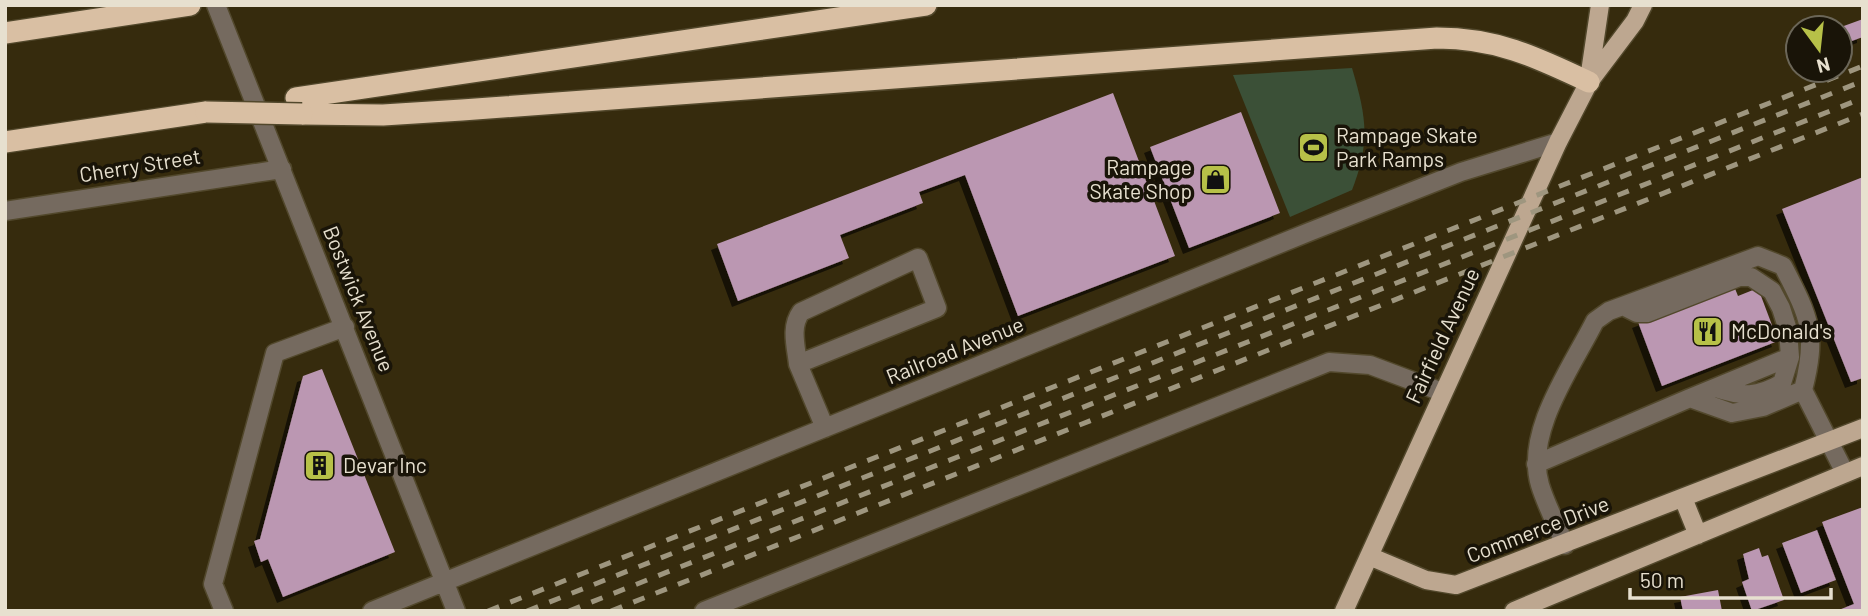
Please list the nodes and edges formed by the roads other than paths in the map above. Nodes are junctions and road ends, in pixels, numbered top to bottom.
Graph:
1 (190, 5) edge
2 (216, 5) edge
3 (926, 5) edge
4 (1600, 5) edge
5 (1643, 5) edge
6 (5, 33) edge
7 (1589, 82) junction
8 (299, 106) junction
9 (5, 142) edge
10 (1558, 142) junction
11 (282, 169) junction
12 (5, 211) edge
13 (1623, 306) junction
14 (345, 327) junction
15 (798, 364) junction
16 (1803, 390) junction
17 (1442, 392) junction
18 (1690, 398) junction
19 (825, 428) junction
20 (1863, 428) edge
21 (1829, 441) junction
22 (1536, 464) junction
23 (1863, 466) edge
24 (1844, 474) junction
25 (1683, 498) junction
26 (1698, 535) junction
27 (1565, 545) junction
28 (1369, 556) junction
29 (446, 581) junction
30 (223, 611) edge
31 (372, 611) edge
32 (456, 611) edge
33 (704, 611) edge
34 (1343, 611) edge
35 (1514, 611) edge

1 - 6 highway
2 - 11 street, Bostwick Avenue
3 - 8 highway
4 - 7 main road, Fairfield Avenue
5 - 7 main road, Fairfield Avenue
7 - 8 highway
7 - 10 main road, Fairfield Avenue
8 - 9 highway, bridge
10 - 17 main road, Fairfield Avenue
10 - 19 street, Railroad Avenue
11 - 12 street, Cherry Street
11 - 14 street, Bostwick Avenue
13 - 16 street
13 - 18 street
13 - 22 street
14 - 29 street, Bostwick Avenue
14 - 30 street
15 - 15 street
15 - 19 street
16 - 18 street
16 - 21 street
17 - 28 main road, Fairfield Avenue
17 - 33 street
18 - 22 street
19 - 29 street, Railroad Avenue
20 - 21 main road, Commerce Drive
21 - 24 street
21 - 25 main road, Commerce Drive
22 - 27 street
23 - 24 main road
24 - 26 main road
25 - 26 main road
25 - 27 main road, Commerce Drive
26 - 35 main road
27 - 28 main road, Commerce Drive
28 - 34 main road, Fairfield Avenue
29 - 31 street, Railroad Avenue
29 - 32 street, Bostwick Avenue

